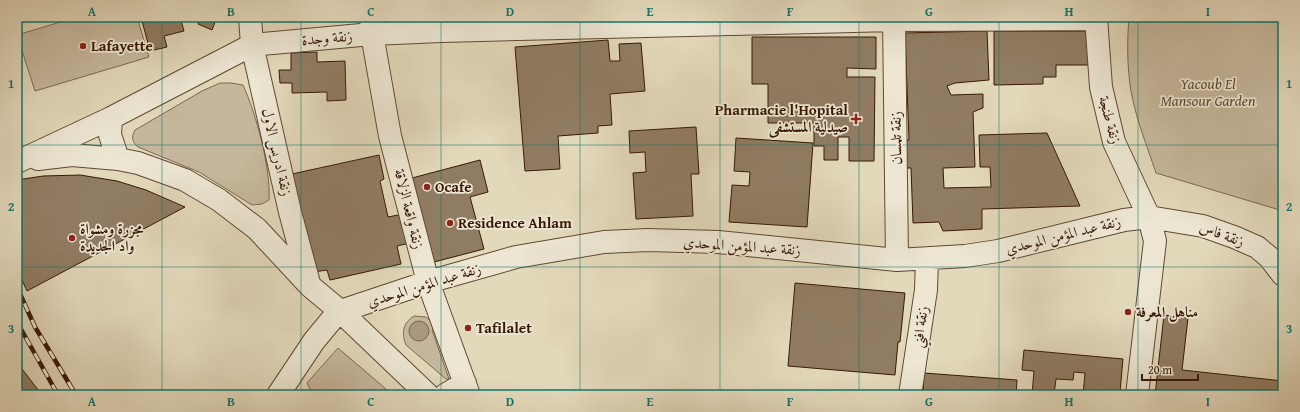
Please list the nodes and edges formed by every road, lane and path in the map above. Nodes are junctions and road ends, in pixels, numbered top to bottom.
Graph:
1 (250, 17) edge
2 (1096, 18) edge
3 (894, 19) edge
4 (447, 24) edge
5 (371, 26) edge
6 (252, 45) junction
7 (111, 118) junction
8 (118, 159) junction
9 (17, 163) edge
10 (290, 212) junction
11 (1149, 217) junction
12 (257, 228) junction
13 (1276, 251) edge
14 (927, 259) junction
15 (897, 260) junction
16 (1283, 275) edge
17 (428, 282) junction
18 (310, 286) junction
19 (340, 311) junction
20 (467, 389) edge
21 (278, 395) edge
22 (428, 395) edge
23 (445, 395) edge
24 (910, 395) edge
25 (1137, 395) edge

1 - 6 street, زنقة ادريس الاول
2 - 3 street, زنقة وجدة
2 - 11 street, زنقة طنجة
3 - 4 street, زنقة وجدة
3 - 15 street, زنقة تلمسان
4 - 5 street, زنقة وجدة
5 - 6 street, زنقة وجدة
5 - 17 street, زنقة واقعة الزلاقة
6 - 7 street, زنقة وجدة
6 - 10 street, زنقة ادريس الاول
7 - 8 street
7 - 9 street, زنقة وجدة
8 - 9 street
8 - 12 street
10 - 12 street
10 - 18 street, زنقة ادريس الاول
11 - 13 street, زنقة فاس
11 - 14 street, زنقة عبد المؤمن الموحدي
11 - 25 street, زنقة طنجة
12 - 18 street
13 - 16 street, زنقة فاس
14 - 15 street, زنقة عبد المؤمن الموحدي
14 - 24 street, زنقة افني
15 - 17 street, زنقة عبد المؤمن الموحدي
17 - 19 street, زنقة عبد المؤمن الموحدي
17 - 20 street, زنقة واقعة الزلاقة
18 - 19 street
19 - 21 street
19 - 22 street
20 - 23 street

